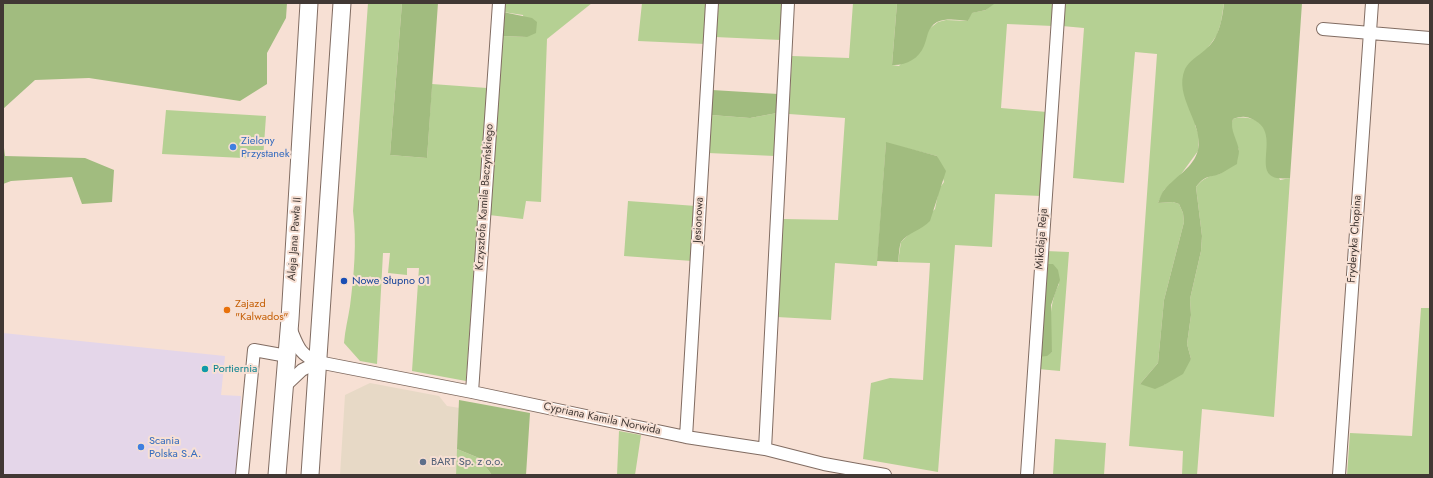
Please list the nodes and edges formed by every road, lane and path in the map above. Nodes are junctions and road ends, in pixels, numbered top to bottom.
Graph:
1 (309, 3) edge
2 (342, 3) edge
3 (499, 3) edge
4 (712, 3) edge
5 (788, 3) edge
6 (1059, 3) edge
7 (1372, 3) edge
8 (1323, 29) dead end
9 (1370, 33) junction
10 (1430, 38) edge
11 (289, 325) junction
12 (287, 356) junction
13 (318, 362) junction
14 (284, 387) junction
15 (472, 392) junction
16 (686, 437) junction
17 (765, 450) junction
18 (242, 475) edge
19 (277, 475) edge
20 (310, 475) edge
21 (885, 475) edge
22 (1027, 475) edge
23 (1339, 475) edge

1 - 11 main road, Aleja Jana Pawła II
2 - 13 main road
3 - 15 street, Krzysztofa Kamila Baczyńskiego
4 - 16 street, Jesionowa
5 - 17 street
6 - 22 street, Mikołaja Reja
7 - 9 street, Fryderyka Chopina
8 - 9 street
9 - 10 street
9 - 23 street, Fryderyka Chopina
11 - 12 main road, Aleja Jana Pawła II
11 - 13 street
12 - 14 main road, Aleja Jana Pawła II
12 - 18 street
13 - 14 street
13 - 15 street, Cypriana Kamila Norwida
13 - 20 main road
14 - 19 main road, Aleja Jana Pawła II
15 - 16 street, Cypriana Kamila Norwida
16 - 17 street, Cypriana Kamila Norwida
17 - 21 street, Cypriana Kamila Norwida

